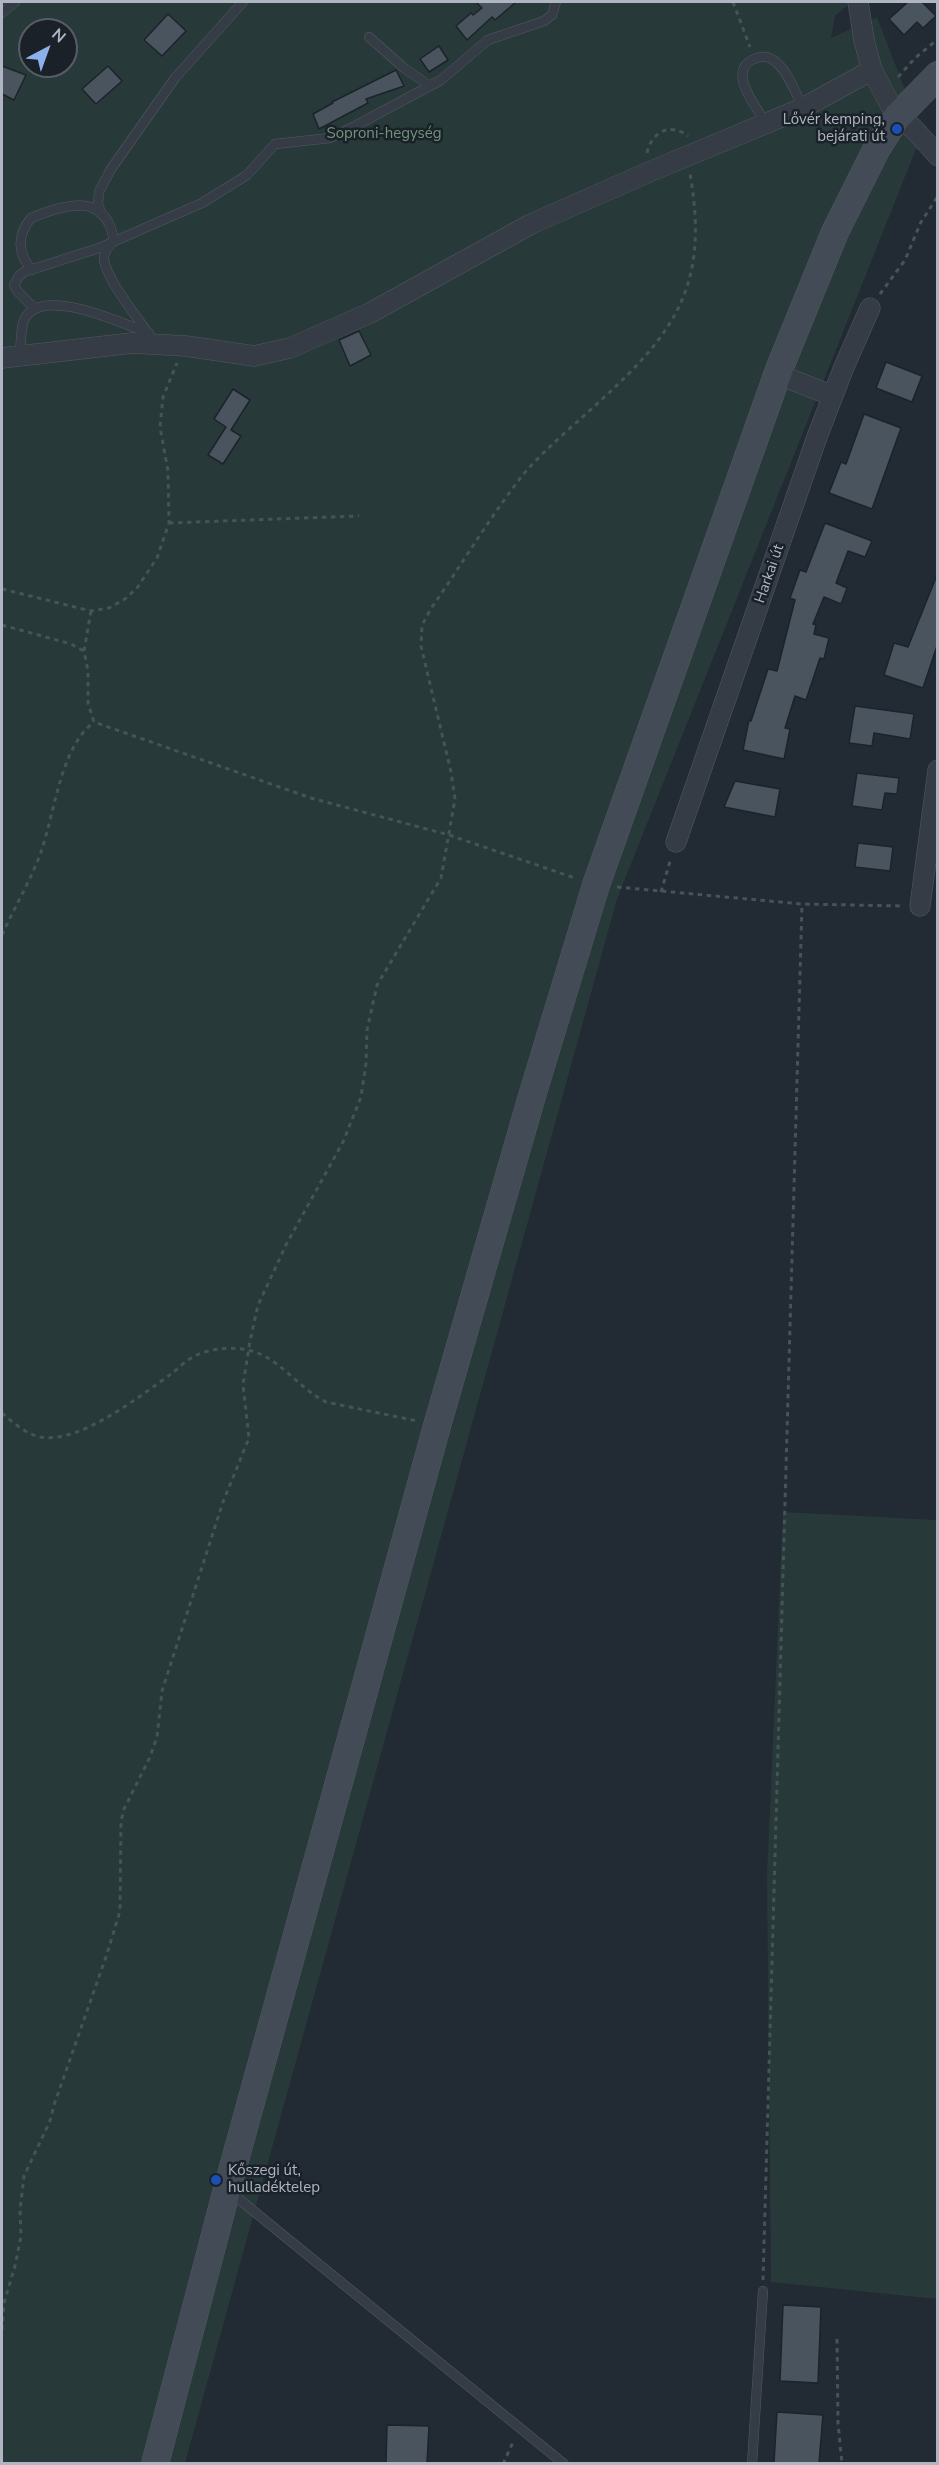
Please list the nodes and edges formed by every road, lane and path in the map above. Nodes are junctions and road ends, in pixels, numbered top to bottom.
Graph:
1 (15, 2) edge
2 (243, 2) edge
3 (556, 2) edge
4 (733, 2) edge
5 (858, 2) edge
6 (2, 14) edge
7 (369, 37) dead end
8 (938, 39) edge
9 (754, 58) junction
10 (872, 70) junction
11 (938, 75) edge
12 (430, 86) junction
13 (884, 93) junction
14 (803, 108) junction
15 (897, 117) junction
16 (767, 124) junction
17 (936, 152) edge
18 (687, 158) junction
19 (938, 196) edge
20 (101, 214) junction
21 (114, 241) junction
22 (32, 270) junction
23 (34, 308) junction
24 (870, 308) joint
25 (148, 333) junction
26 (186, 345) junction
27 (11, 358) edge
28 (777, 374) junction
29 (833, 396) junction
30 (359, 516) dead end
31 (169, 523) junction
32 (2, 589) edge
33 (92, 611) junction
34 (2, 625) edge
35 (84, 651) junction
36 (94, 722) junction
37 (938, 770) edge
38 (449, 835) junction
39 (676, 842) joint
40 (596, 885) junction
41 (661, 893) junction
42 (802, 904) junction
43 (872, 905) dead end
44 (920, 906) dead end
45 (2, 935) edge
46 (248, 1350) junction
47 (2, 1413) edge
48 (437, 1426) junction
49 (227, 2189) junction
50 (763, 2291) joint
51 (2, 2331) edge
52 (837, 2339) dead end
53 (521, 2428) junction
54 (156, 2463) edge
55 (503, 2463) edge
56 (564, 2463) edge
57 (752, 2463) edge
58 (842, 2463) edge

1 - 6 lane
2 - 20 lane
3 - 12 lane
4 - 9 path
5 - 10 street
7 - 12 lane
8 - 13 path
9 - 14 lane
9 - 16 lane
10 - 13 street
10 - 14 street
11 - 15 main road
12 - 21 lane
13 - 15 street
14 - 16 street
15 - 17 street
15 - 28 main road
16 - 18 street
18 - 26 street
18 - 38 path
19 - 24 path
20 - 21 lane
20 - 22 lane
21 - 22 lane
21 - 25 lane
22 - 23 lane
23 - 25 lane
23 - 27 lane
24 - 29 street, Harkai út
25 - 26 lane
26 - 27 street
26 - 31 path
28 - 29 street
28 - 40 main road
29 - 39 street, Harkai út
30 - 31 path
31 - 33 path
32 - 33 path
33 - 35 path
34 - 35 path
35 - 36 path
36 - 38 path
36 - 45 path
37 - 44 street
38 - 40 path
38 - 46 path
39 - 41 path
40 - 41 path
40 - 48 main road
41 - 42 path
42 - 43 path
42 - 50 path
46 - 47 path
46 - 48 path
46 - 51 path
48 - 49 main road
49 - 53 lane
49 - 54 main road
50 - 57 lane
52 - 58 path
53 - 55 path
53 - 56 lane

